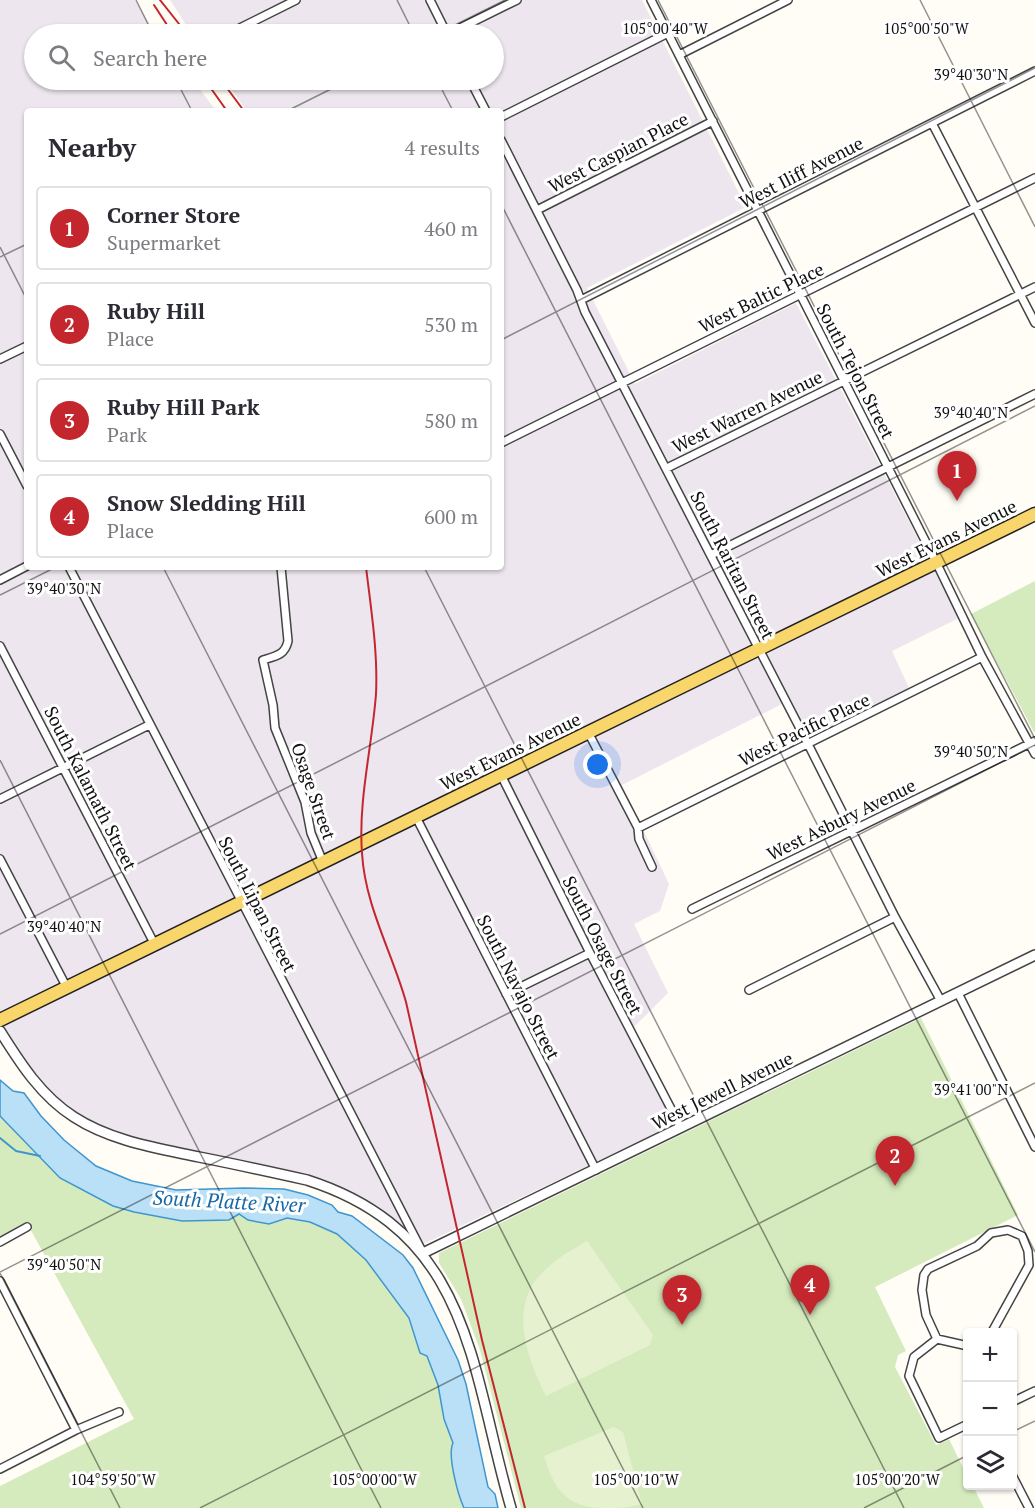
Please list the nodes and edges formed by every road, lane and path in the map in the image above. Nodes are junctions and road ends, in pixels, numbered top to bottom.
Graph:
1 (296, 0) edge
2 (430, 0) edge
3 (517, 0) edge
4 (651, 0) edge
5 (788, 0) edge
6 (248, 24) edge
7 (443, 24) edge
8 (468, 24) edge
9 (668, 33) junction
10 (679, 55) junction
11 (1035, 70) edge
12 (475, 90) edge
13 (484, 108) edge
14 (504, 115) edge
15 (713, 121) junction
16 (932, 123) junction
17 (504, 146) edge
18 (1035, 178) edge
19 (975, 207) junction
20 (537, 210) junction
21 (758, 210) junction
22 (1035, 287) edge
23 (800, 294) junction
24 (1020, 294) junction
25 (581, 300) junction
26 (1035, 323) edge
27 (24, 347) edge
28 (0, 359) edge
29 (844, 381) junction
30 (622, 382) junction
31 (1035, 394) edge
32 (0, 434) edge
33 (504, 441) edge
34 (667, 468) junction
35 (888, 468) junction
36 (24, 480) edge
37 (1035, 514) edge
38 (711, 555) junction
39 (936, 562) junction
40 (24, 568) edge
41 (71, 570) edge
42 (281, 570) edge
43 (0, 580) edge
44 (0, 646) edge
45 (759, 650) junction
46 (982, 657) junction
47 (149, 725) junction
48 (588, 732) junction
49 (1032, 742) edge
50 (808, 744) junction
51 (1035, 754) edge
52 (64, 768) junction
53 (500, 775) junction
54 (0, 799) edge
55 (416, 817) junction
56 (638, 828) junction
57 (852, 831) junction
58 (0, 859) edge
59 (323, 862) junction
60 (652, 867) dead end
61 (240, 903) junction
62 (692, 909) dead end
63 (895, 917) junction
64 (154, 945) junction
65 (590, 952) junction
66 (1035, 956) edge
67 (67, 988) junction
68 (749, 990) dead end
69 (958, 993) junction
70 (506, 994) junction
71 (941, 1001) junction
72 (0, 1020) edge
73 (0, 1031) edge
74 (681, 1128) junction
75 (1035, 1147) edge
76 (596, 1170) junction
77 (27, 1227) dead end
78 (0, 1242) edge
79 (423, 1253) junction
80 (0, 1281) edge
81 (994, 1328) edge
82 (937, 1338) junction
83 (963, 1345) edge
84 (1035, 1390) edge
85 (1017, 1399) edge
86 (119, 1412) dead end
87 (963, 1426) edge
88 (76, 1431) junction
89 (0, 1469) edge
90 (1017, 1485) edge
91 (511, 1508) edge
92 (1029, 1508) edge

1 - 6 street
2 - 7 street
3 - 8 street
4 - 9 street, South Tejon Street
5 - 10 street
9 - 10 street, South Tejon Street
9 - 14 street
10 - 15 street, South Tejon Street
11 - 16 street, West Iliff Avenue
12 - 13 street
15 - 20 street, West Caspian Place
15 - 21 street, South Tejon Street
16 - 19 street
16 - 21 street, West Iliff Avenue
17 - 20 street, South Raritan Street
18 - 19 street, West Baltic Place
19 - 23 street, West Baltic Place
19 - 24 street
20 - 25 street, South Raritan Street
21 - 23 street, South Tejon Street
21 - 25 street, West Iliff Avenue
22 - 24 street, West Warren Avenue
23 - 29 street, South Tejon Street
23 - 30 street, West Baltic Place
24 - 26 street
24 - 29 street, West Warren Avenue
25 - 30 street, South Raritan Street
27 - 28 street
29 - 34 street, West Warren Avenue
29 - 35 street, South Tejon Street
30 - 33 street, West Baltic Place
30 - 34 street, South Raritan Street
31 - 35 street
32 - 36 street
34 - 38 street, South Raritan Street
35 - 38 street
35 - 39 street, South Tejon Street
37 - 39 main road, West Evans Avenue
38 - 45 street, South Raritan Street
39 - 45 main road, West Evans Avenue
39 - 46 street, South Tejon Street
40 - 43 street
41 - 47 street, South Lipan Street
42 - 59 street, Osage Street
44 - 52 street, South Kalamath Street
45 - 48 main road, West Evans Avenue
45 - 50 street, South Raritan Street
46 - 49 street, South Tejon Street
46 - 50 street, West Pacific Place
47 - 52 street
47 - 61 street, South Lipan Street
48 - 53 main road, West Evans Avenue
48 - 56 street
49 - 51 street, South Tejon Street
49 - 57 street, West Asbury Avenue
50 - 56 street, West Pacific Place
50 - 57 street, South Raritan Street
52 - 54 street
52 - 64 street, South Kalamath Street
53 - 55 main road, West Evans Avenue
53 - 65 street, South Osage Street
55 - 59 main road, West Evans Avenue
55 - 70 street, South Navajo Street
56 - 60 street
57 - 62 street, West Asbury Avenue
57 - 63 street, South Raritan Street
58 - 67 street
59 - 61 main road, West Evans Avenue
61 - 64 main road, West Evans Avenue
61 - 79 street, South Lipan Street
63 - 68 street
63 - 71 street, South Raritan Street
64 - 67 main road, West Evans Avenue
65 - 70 street
65 - 74 street, South Osage Street
66 - 69 street, West Jewell Avenue
67 - 72 main road, West Evans Avenue
69 - 71 street, West Jewell Avenue
69 - 75 street
70 - 76 street, South Navajo Street
71 - 74 street, West Jewell Avenue
73 - 79 street
74 - 76 street, West Jewell Avenue
76 - 79 street, West Jewell Avenue
77 - 78 street
79 - 91 street
80 - 88 street
81 - 82 street
82 - 83 street
82 - 87 street
84 - 85 street
86 - 88 street
88 - 89 street
90 - 92 street

